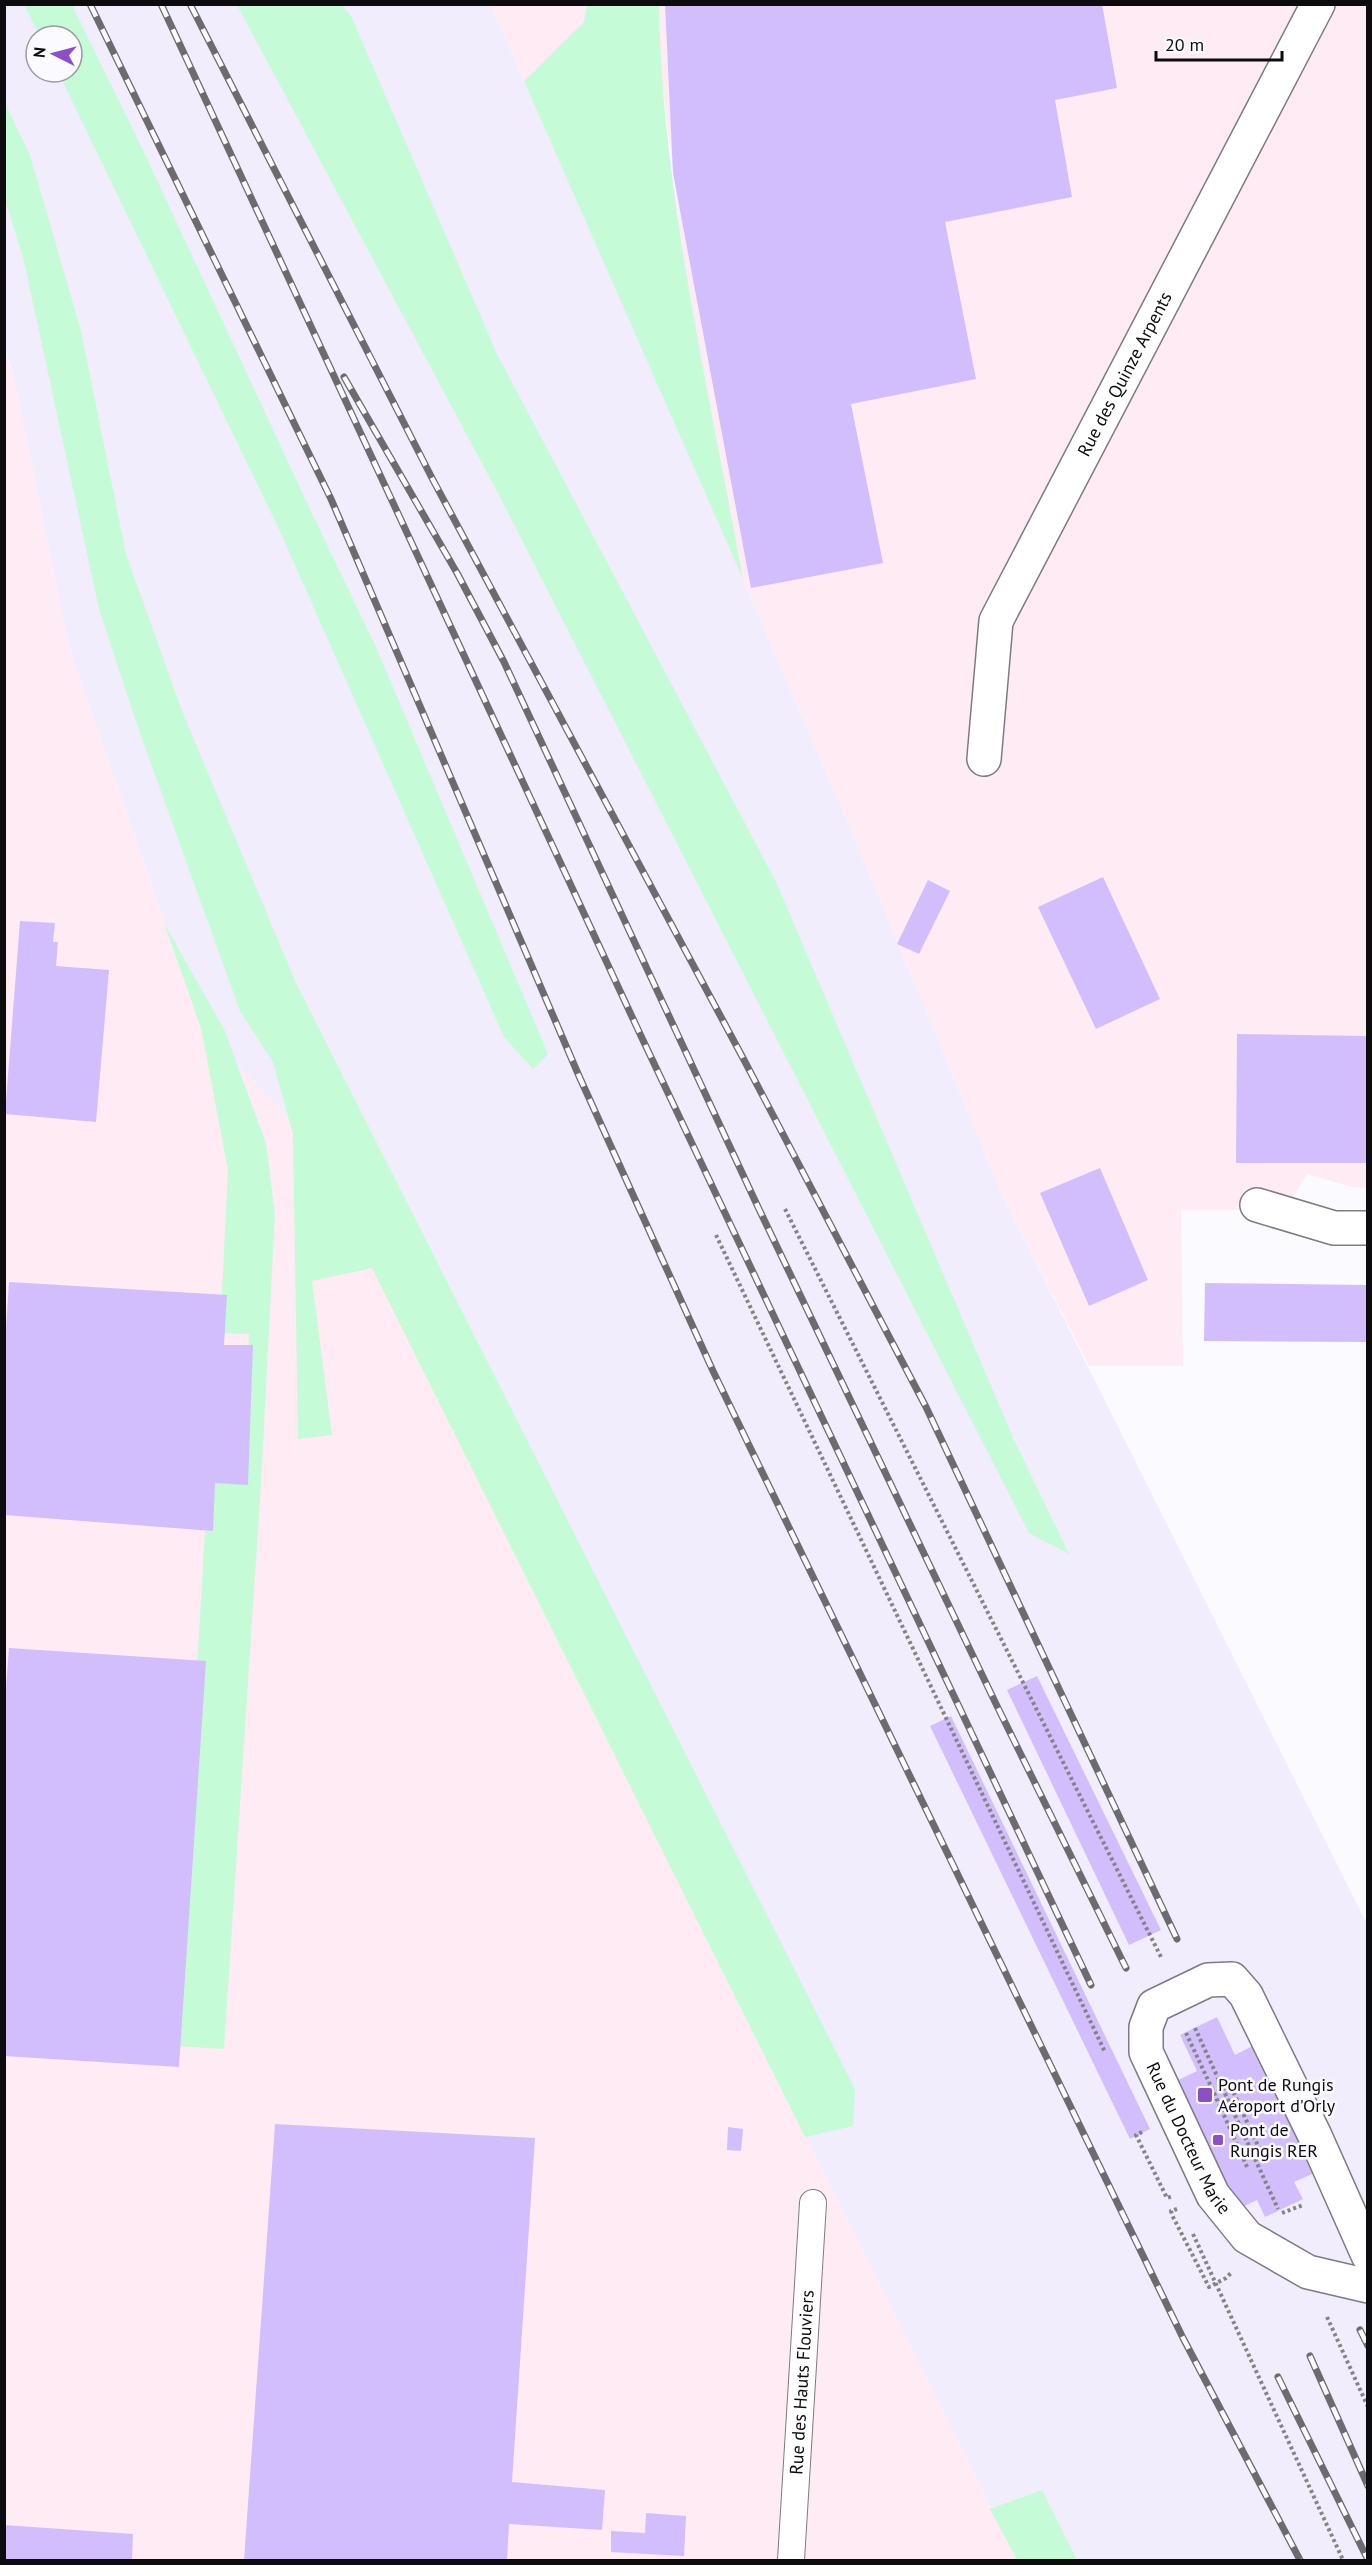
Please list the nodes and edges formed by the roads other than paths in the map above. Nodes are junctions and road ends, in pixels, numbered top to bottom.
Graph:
1 (1318, 4) edge
2 (984, 759) dead end
3 (1257, 1205) dead end
4 (1368, 1228) edge
5 (813, 2203) dead end
6 (1368, 2255) edge
7 (1368, 2286) edge
8 (791, 2560) edge

1 - 2 street, Rue des Quinze Arpents
3 - 4 street
5 - 8 lane, Rue des Hauts Flouviers
6 - 7 street, Rue du Docteur Marie

